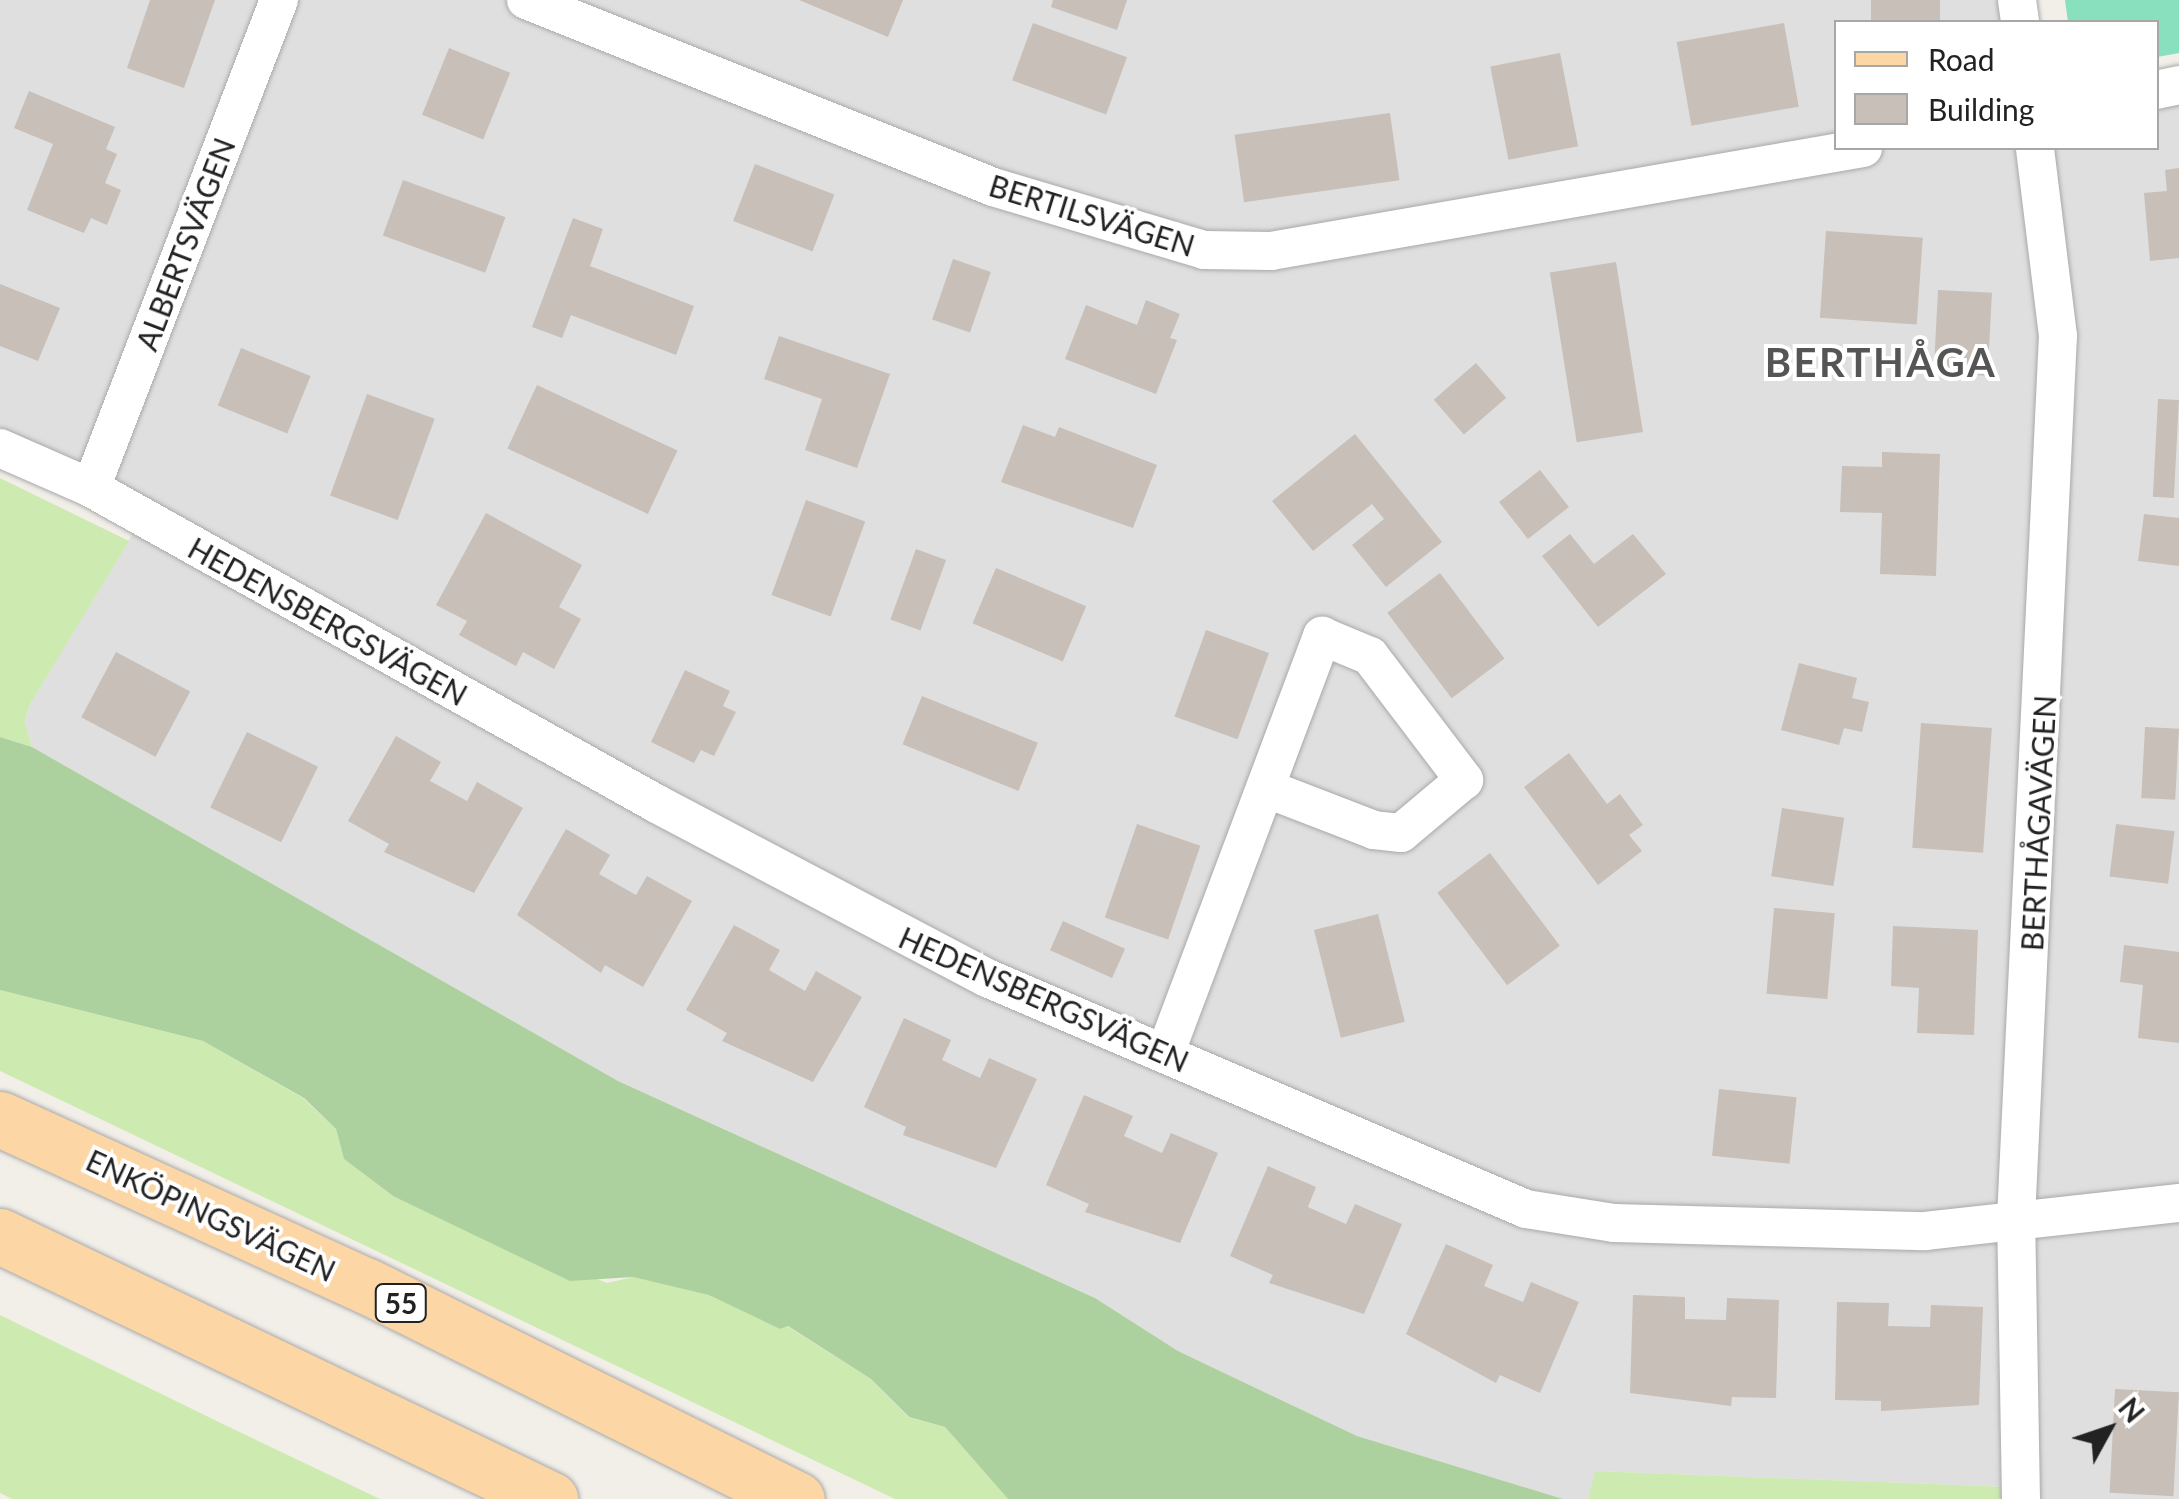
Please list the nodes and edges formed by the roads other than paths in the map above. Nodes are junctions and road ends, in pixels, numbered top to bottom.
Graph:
1 (279, 0) edge
2 (526, 0) edge
3 (1852, 150) edge
4 (2036, 150) edge
5 (0, 448) edge
6 (91, 488) junction
7 (1268, 789) junction
8 (1166, 1054) junction
9 (0, 1119) edge
10 (2179, 1203) edge
11 (2016, 1219) junction
12 (0, 1236) edge
13 (550, 1499) edge
14 (797, 1499) edge
15 (2021, 1499) edge

1 - 6 street, ALBERTSVÄGEN
2 - 3 street, BERTILSVÄGEN
4 - 11 street, BERTHÅGAVÄGEN
5 - 6 street, HEDENSBERGSVÄGEN
6 - 8 street, HEDENSBERGSVÄGEN
7 - 7 street
7 - 8 street
8 - 11 street, HEDENSBERGSVÄGEN
9 - 14 main road, ENKÖPINGSVÄGEN / 55
10 - 11 street, HEDENSBERGSVÄGEN
11 - 15 street, BERTHÅGAVÄGEN
12 - 13 main road

